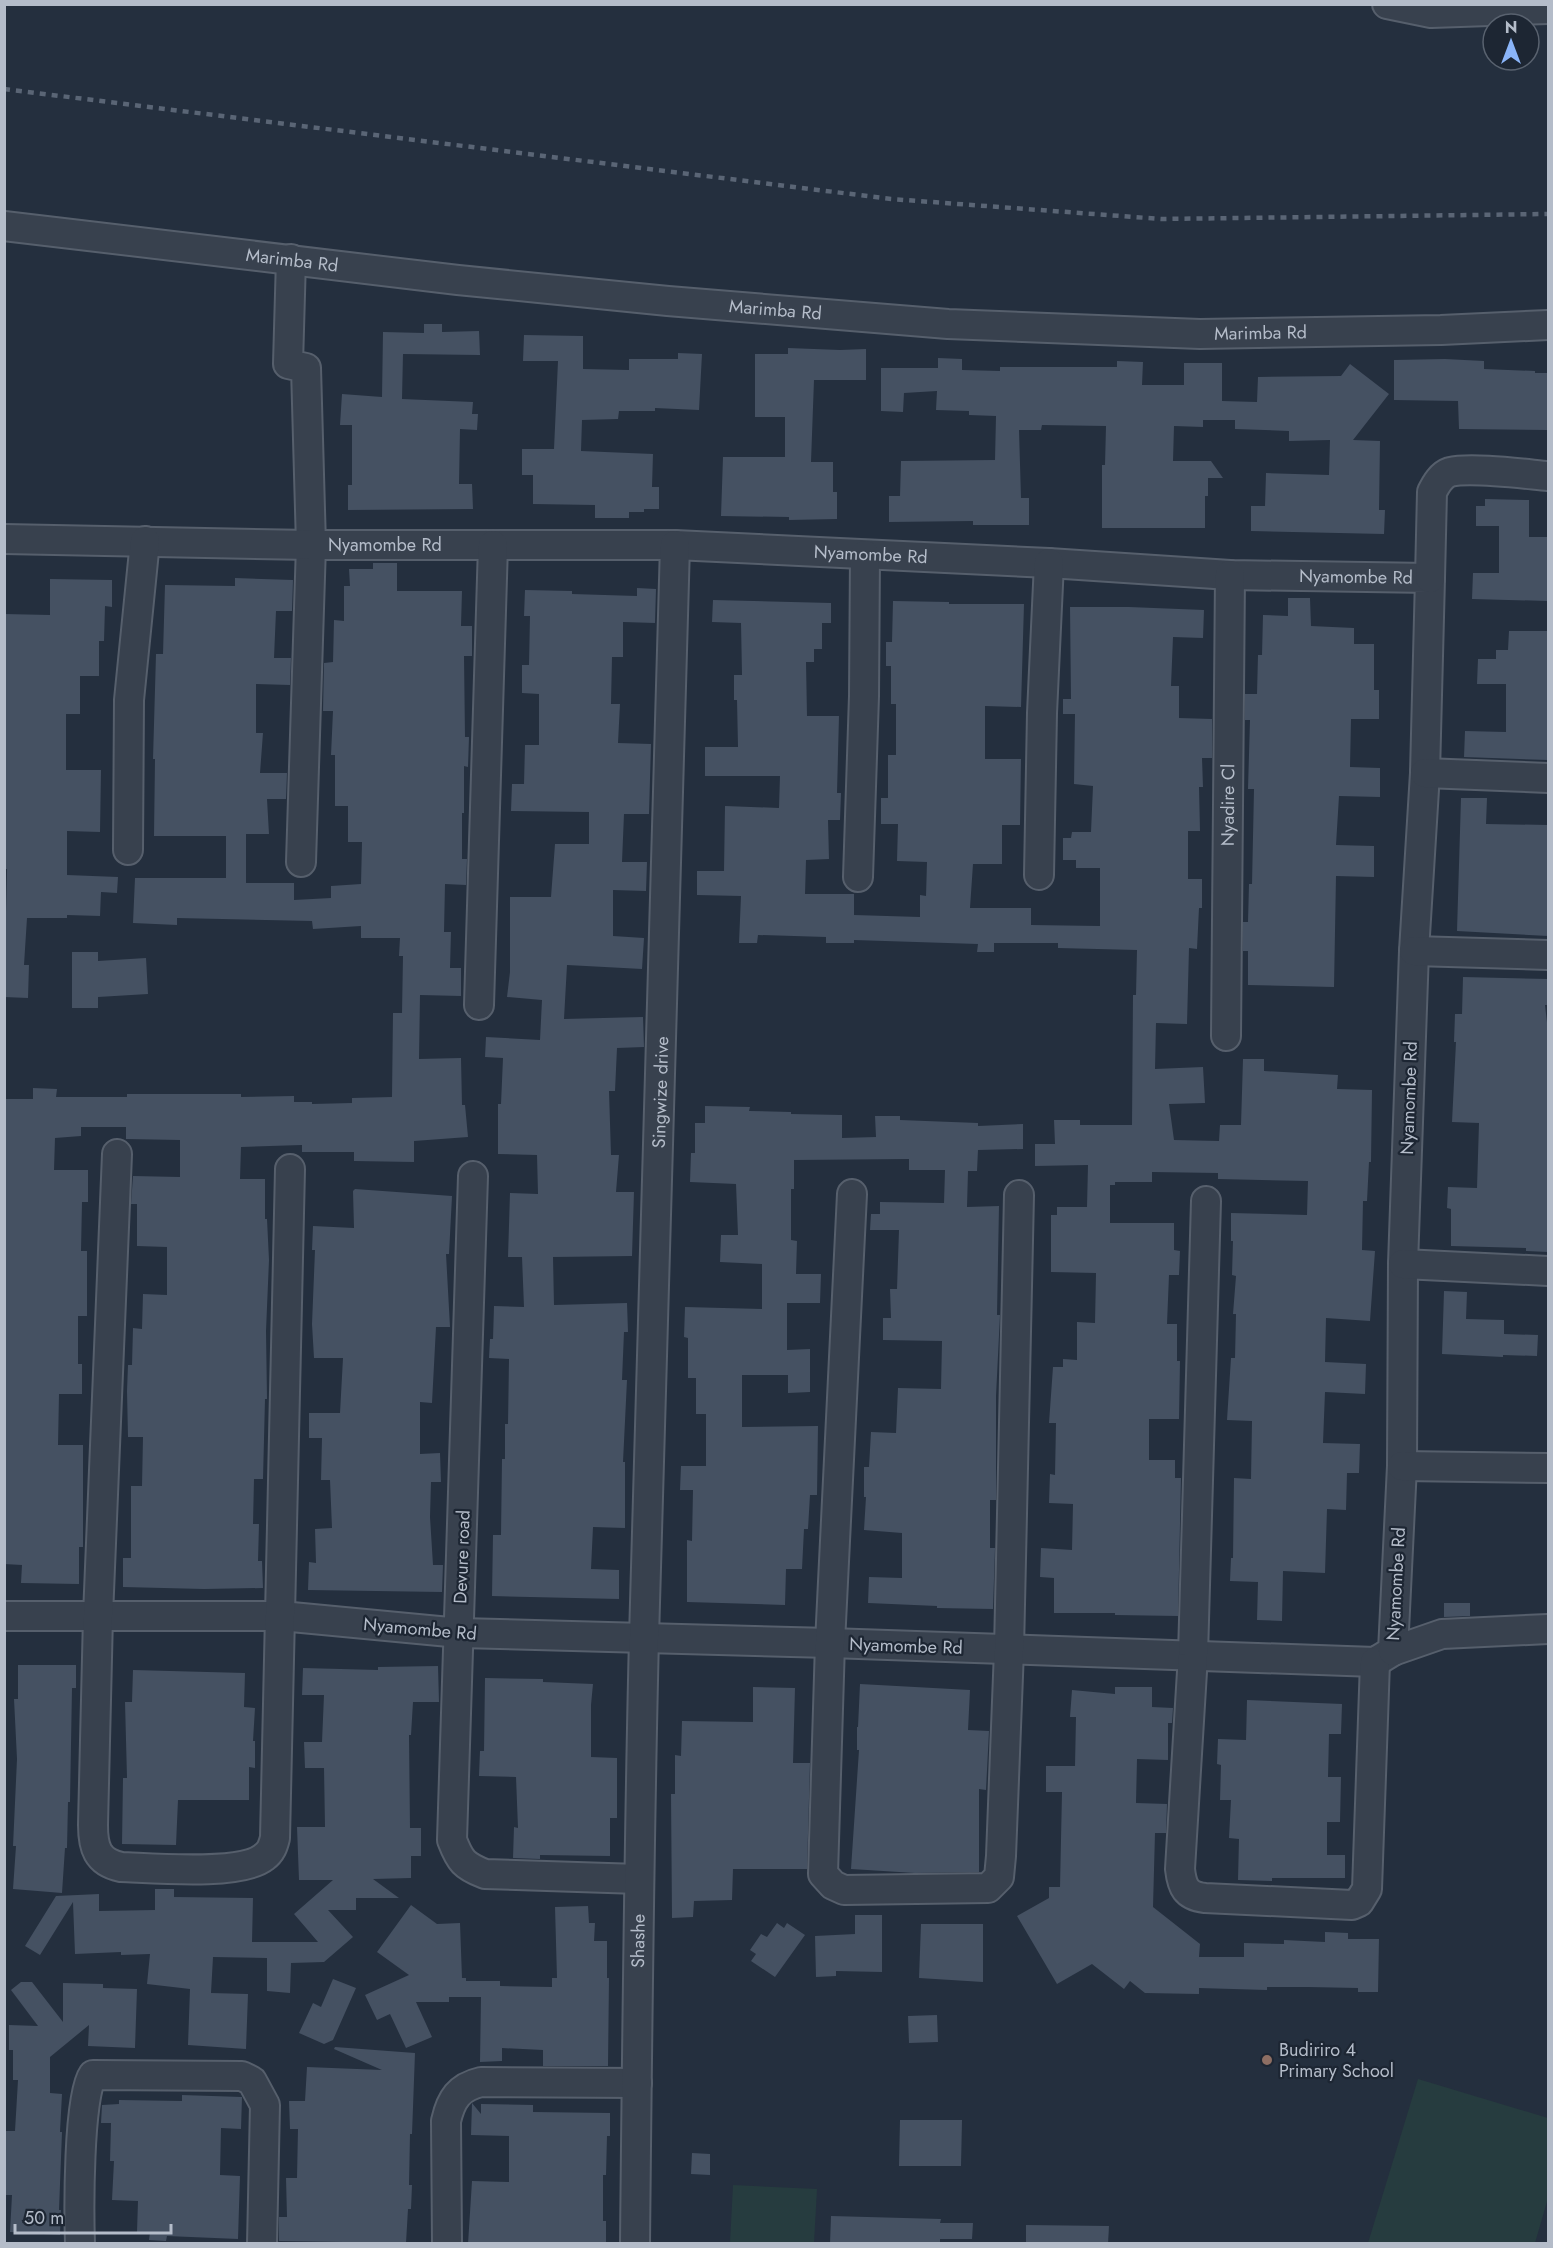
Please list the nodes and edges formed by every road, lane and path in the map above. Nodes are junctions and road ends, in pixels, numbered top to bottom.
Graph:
1 (1386, 4) edge
2 (1548, 9) edge
3 (4, 226) edge
4 (291, 259) junction
5 (1548, 326) edge
6 (1548, 476) edge
7 (4, 539) edge
8 (145, 541) junction
9 (311, 545) junction
10 (493, 545) junction
11 (675, 545) junction
12 (865, 555) junction
13 (1049, 563) junction
14 (1230, 575) junction
15 (1430, 578) junction
16 (1425, 773) junction
17 (1548, 778) edge
18 (128, 850) dead end
19 (302, 862) dead end
20 (1039, 875) dead end
21 (858, 877) dead end
22 (1414, 951) junction
23 (1548, 955) edge
24 (479, 1005) dead end
25 (1226, 1036) dead end
26 (117, 1154) dead end
27 (290, 1169) dead end
28 (473, 1176) dead end
29 (852, 1194) dead end
30 (1019, 1195) dead end
31 (1206, 1202) dead end
32 (1404, 1264) junction
33 (1548, 1270) edge
34 (1402, 1466) junction
35 (1548, 1468) edge
36 (4, 1616) edge
37 (98, 1616) junction
38 (281, 1616) junction
39 (1548, 1629) edge
40 (460, 1633) junction
41 (644, 1640) junction
42 (830, 1643) junction
43 (1009, 1650) junction
44 (1193, 1655) junction
45 (1384, 1656) junction
46 (639, 1879) junction
47 (637, 2083) junction
48 (80, 2244) edge
49 (262, 2244) edge
50 (447, 2244) edge
51 (635, 2244) edge

1 - 2 street
3 - 4 street, Marimba Rd
4 - 5 street, Marimba Rd
4 - 9 street
6 - 15 street
7 - 8 street, Nyamombe Rd
8 - 9 street, Nyamombe Rd
8 - 18 street
9 - 10 street, Nyamombe Rd
9 - 19 street
10 - 11 street, Nyamombe Rd
10 - 24 street
11 - 12 street, Nyamombe Rd
11 - 41 street, Singwize drive
12 - 13 street, Nyamombe Rd
12 - 21 street
13 - 14 street, Nyamombe Rd
13 - 20 street
14 - 15 street, Nyamombe Rd
14 - 25 street, Nyadire Cl
15 - 16 street, Nyamombe Rd
16 - 17 street
16 - 22 street, Nyamombe Rd
22 - 23 street
22 - 32 street, Nyamombe Rd
26 - 37 street
27 - 38 street
28 - 40 street, Devure road
29 - 42 street
30 - 43 street
31 - 44 street
32 - 33 street
32 - 34 street, Nyamombe Rd
34 - 35 street
34 - 45 street, Nyamombe Rd
36 - 37 street, Nyamombe Rd
37 - 38 street, Nyamombe Rd
37 - 38 street
38 - 40 street, Nyamombe Rd
39 - 45 street
40 - 41 street, Nyamombe Rd
40 - 46 street, Devure road
41 - 42 street, Nyamombe Rd
41 - 46 street, Shashe
42 - 43 street, Nyamombe Rd
42 - 43 street
43 - 44 street, Nyamombe Rd
44 - 45 street, Nyamombe Rd
44 - 45 street
46 - 47 street, Shashe
47 - 50 street
47 - 51 street, Shashe
48 - 49 street

